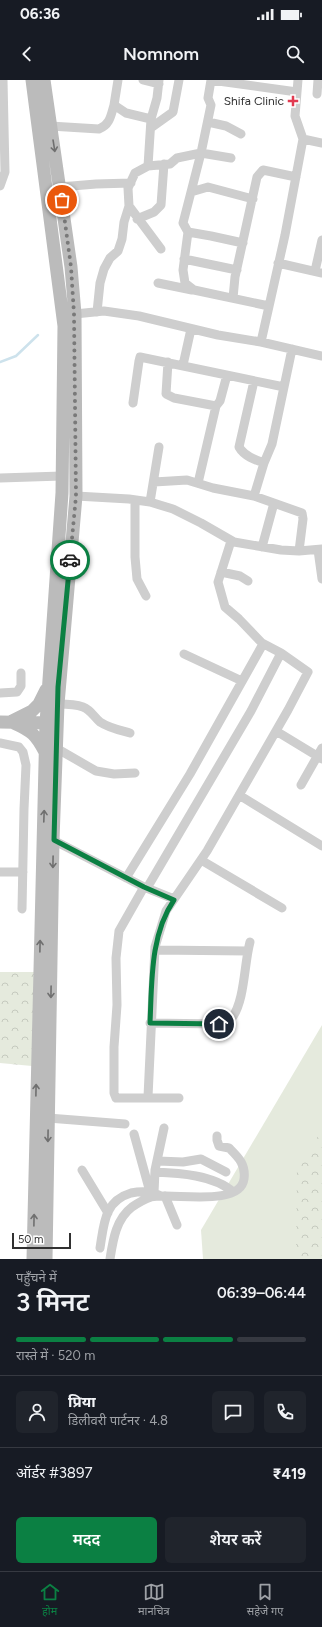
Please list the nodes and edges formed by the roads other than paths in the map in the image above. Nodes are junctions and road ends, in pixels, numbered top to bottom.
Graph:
1 (3, 80) edge
2 (32, 80) edge
3 (44, 80) edge
4 (118, 80) edge
5 (143, 80) edge
6 (179, 80) edge
7 (211, 80) edge
8 (298, 80) edge
9 (318, 80) edge
10 (159, 82) edge
11 (297, 92) junction
12 (317, 94) dead end
13 (114, 105) junction
14 (208, 122) junction
15 (152, 123) junction
16 (50, 126) junction
17 (241, 134) dead end
18 (303, 139) junction
19 (322, 143) edge
20 (200, 152) junction
21 (231, 158) dead end
22 (164, 164) junction
23 (148, 166) junction
24 (296, 177) junction
25 (131, 183) junction
26 (0, 186) edge
27 (60, 187) junction
28 (191, 192) junction
29 (253, 198) junction
30 (129, 206) junction
31 (137, 219) junction
32 (188, 232) junction
33 (322, 240) edge
34 (243, 243) junction
35 (161, 249) dead end
36 (184, 259) junction
37 (278, 263) junction
38 (237, 270) junction
39 (319, 272) edge
40 (158, 283) dead end
41 (194, 290) junction
42 (233, 298) junction
43 (269, 306) junction
44 (97, 312) junction
45 (74, 314) junction
46 (191, 329) junction
47 (261, 342) junction
48 (292, 349) junction
49 (322, 356) edge
50 (168, 362) junction
51 (183, 365) junction
52 (227, 375) junction
53 (254, 380) junction
54 (284, 387) junction
55 (133, 403) dead end
56 (216, 406) junction
57 (159, 446) dead end
58 (264, 463) junction
59 (62, 476) junction
60 (0, 478) edge
61 (154, 482) junction
62 (198, 483) junction
63 (76, 496) junction
64 (254, 496) junction
65 (135, 501) junction
66 (150, 502) junction
67 (274, 503) junction
68 (231, 541) junction
69 (262, 547) junction
70 (320, 549) edge
71 (300, 551) junction
72 (221, 572) junction
73 (322, 579) edge
74 (248, 581) dead end
75 (146, 596) dead end
76 (263, 644) junction
77 (281, 653) junction
78 (184, 654) dead end
79 (21, 673) dead end
80 (242, 682) junction
81 (48, 687) junction
82 (0, 693) edge
83 (58, 704) junction
84 (5, 722) edge
85 (52, 723) junction
86 (276, 731) junction
87 (130, 733) dead end
88 (0, 743) edge
89 (322, 748) edge
90 (51, 750) junction
91 (319, 757) edge
92 (135, 773) dead end
93 (301, 785) dead end
94 (238, 795) junction
95 (54, 840) junction
96 (322, 846) edge
97 (201, 860) junction
98 (0, 872) edge
99 (23, 872) junction
100 (126, 878) junction
101 (145, 888) junction
102 (174, 900) junction
103 (282, 908) dead end
104 (22, 909) dead end
105 (155, 950) junction
106 (150, 1023) junction
107 (148, 1097) junction
108 (179, 1098) dead end
109 (48, 1118) junction
110 (125, 1124) dead end
111 (164, 1128) dead end
112 (134, 1134) dead end
113 (217, 1136) dead end
114 (158, 1161) junction
115 (82, 1170) dead end
116 (155, 1172) junction
117 (226, 1172) dead end
118 (233, 1192) junction
119 (158, 1194) junction
120 (108, 1212) junction
121 (177, 1225) dead end
122 (100, 1248) dead end
123 (33, 1259) edge
124 (46, 1259) edge
125 (110, 1259) edge

1 - 26 street
2 - 59 main road
3 - 16 main road
4 - 13 street
5 - 10 street
6 - 15 street
7 - 11 street
7 - 14 street
8 - 11 street
9 - 12 street
10 - 15 street
11 - 18 street
13 - 15 street
13 - 16 street
14 - 17 street
14 - 20 street
15 - 23 street
16 -> 27 main road
18 - 19 street
18 - 24 street
20 - 21 street
20 - 22 street
20 - 28 street
22 - 23 street
22 - 31 street
23 - 25 street
24 - 29 street
24 - 37 street
25 - 27 street
25 - 30 street
27 - 45 main road
28 - 29 street
28 - 32 street
29 - 34 street
30 - 31 street
30 - 44 street
31 - 35 street
32 - 34 street
32 - 36 street
33 - 39 street
34 - 38 street
36 - 38 street
36 - 41 street
37 - 39 street
37 - 43 street
38 - 42 street
40 - 41 street
41 - 42 street
42 - 43 street
43 - 47 street
44 - 45 street
44 - 46 street
45 - 63 main road
46 - 47 street
46 - 51 street
47 - 48 street
48 - 49 street
48 - 54 street
50 - 51 street
50 - 55 street
50 - 56 street
51 - 52 street
52 - 53 street
52 - 56 street
53 - 54 street
53 - 58 street
54 - 58 street
56 - 62 street
57 - 61 street
58 - 64 street
59 - 60 street
59 - 81 main road
61 - 62 street
61 - 66 street
62 - 64 street
63 - 65 street
63 - 83 main road
64 - 67 street
65 - 66 street
65 - 75 street
66 - 68 street
67 - 69 street
67 - 71 street
68 - 69 street
68 - 72 street
69 - 71 street
70 - 71 street
70 - 73 street
72 - 74 street
72 - 76 street
76 - 77 street
76 - 80 street
77 - 86 street
77 - 101 street
78 - 80 street
79 - 82 street
80 - 100 street
81 - 84 main road
81 - 85 main road
83 - 85 main road
83 - 87 street
84 - 85 main road
84 - 90 main road
85 - 90 main road
86 - 91 street
86 - 94 street
88 - 99 street
89 - 91 street
90 - 92 street
90 - 95 main road
123 -> 90 main road
91 - 93 street
94 - 96 street
94 - 97 street
95 - 100 street
95 -> 109 main road
97 - 102 street
97 - 103 street
98 - 99 street
99 - 104 street
100 - 101 street
101 - 102 street
101 - 107 street
102 - 105 street
105 - 106 street
105 - 106 street
106 - 107 street
107 - 108 street
109 - 110 street
109 -> 124 main road
111 - 114 street
112 - 119 street
113 - 118 street
114 - 116 street
114 - 117 street
115 - 120 street
116 - 118 street
116 - 119 street
118 - 119 street
119 - 120 street
119 - 121 street
119 - 125 street
120 - 122 street

